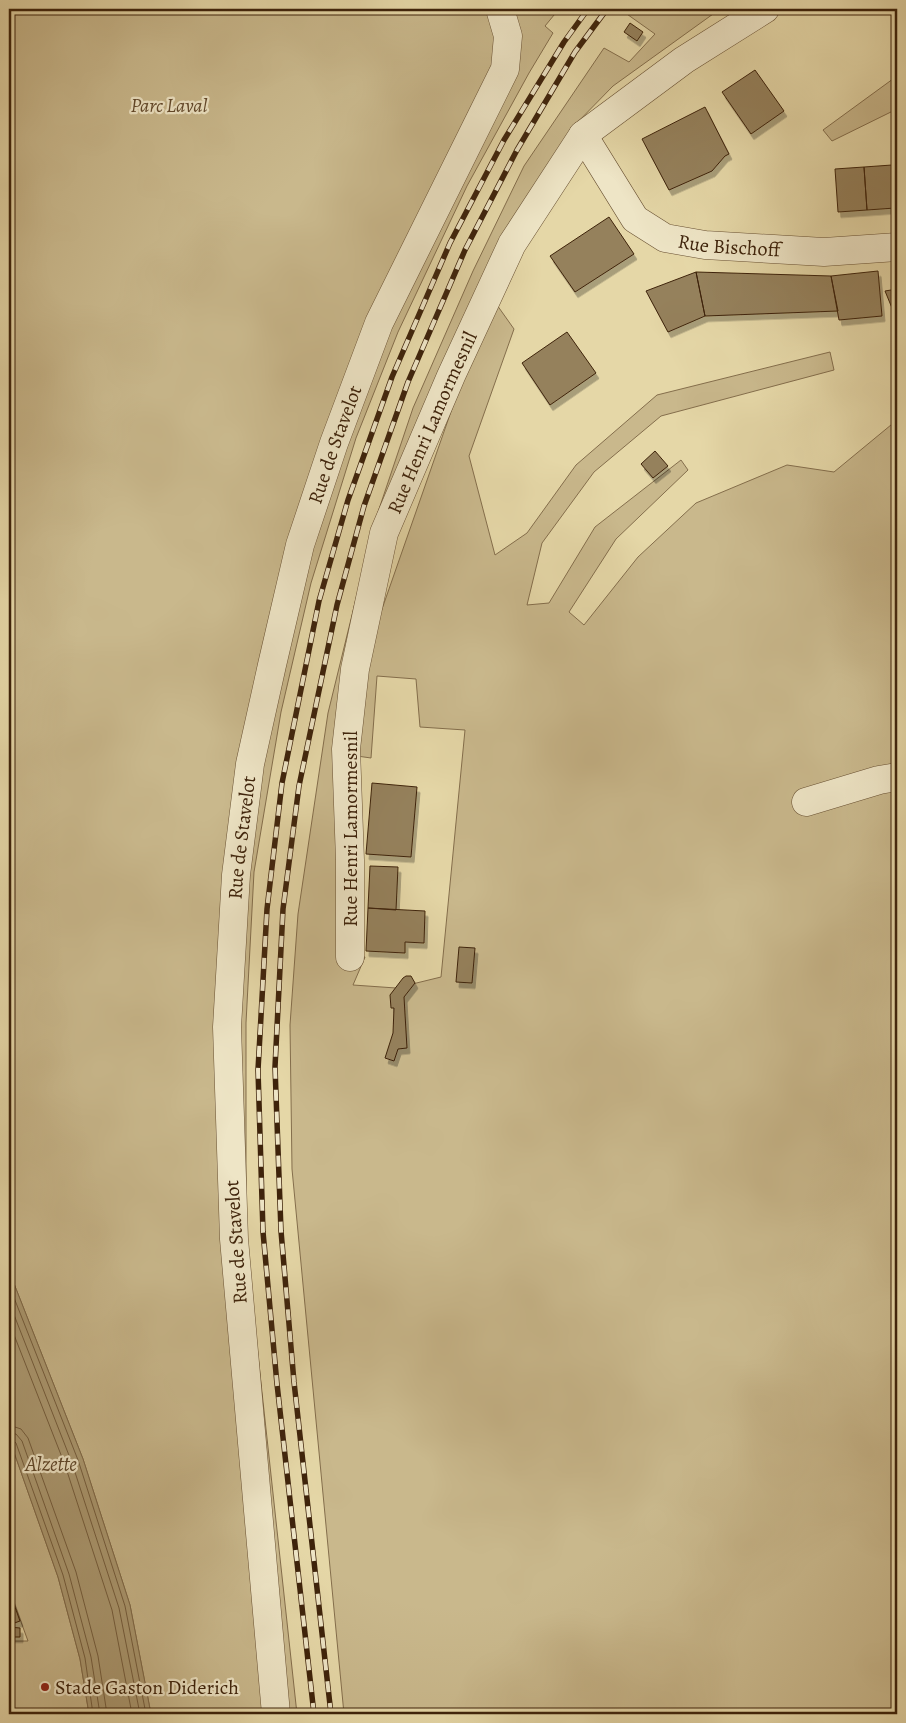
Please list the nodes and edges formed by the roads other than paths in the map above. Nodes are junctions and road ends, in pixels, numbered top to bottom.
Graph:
1 (500, 9) edge
2 (765, 9) edge
3 (583, 135) junction
4 (897, 247) edge
5 (897, 777) edge
6 (806, 802) dead end
7 (350, 957) dead end
8 (276, 1714) edge

1 - 8 street, Rue de Stavelot
2 - 3 street, Rue Henri Lamormesnil
3 - 4 street, Rue Bischoff
3 - 7 street, Rue Henri Lamormesnil
5 - 6 street

